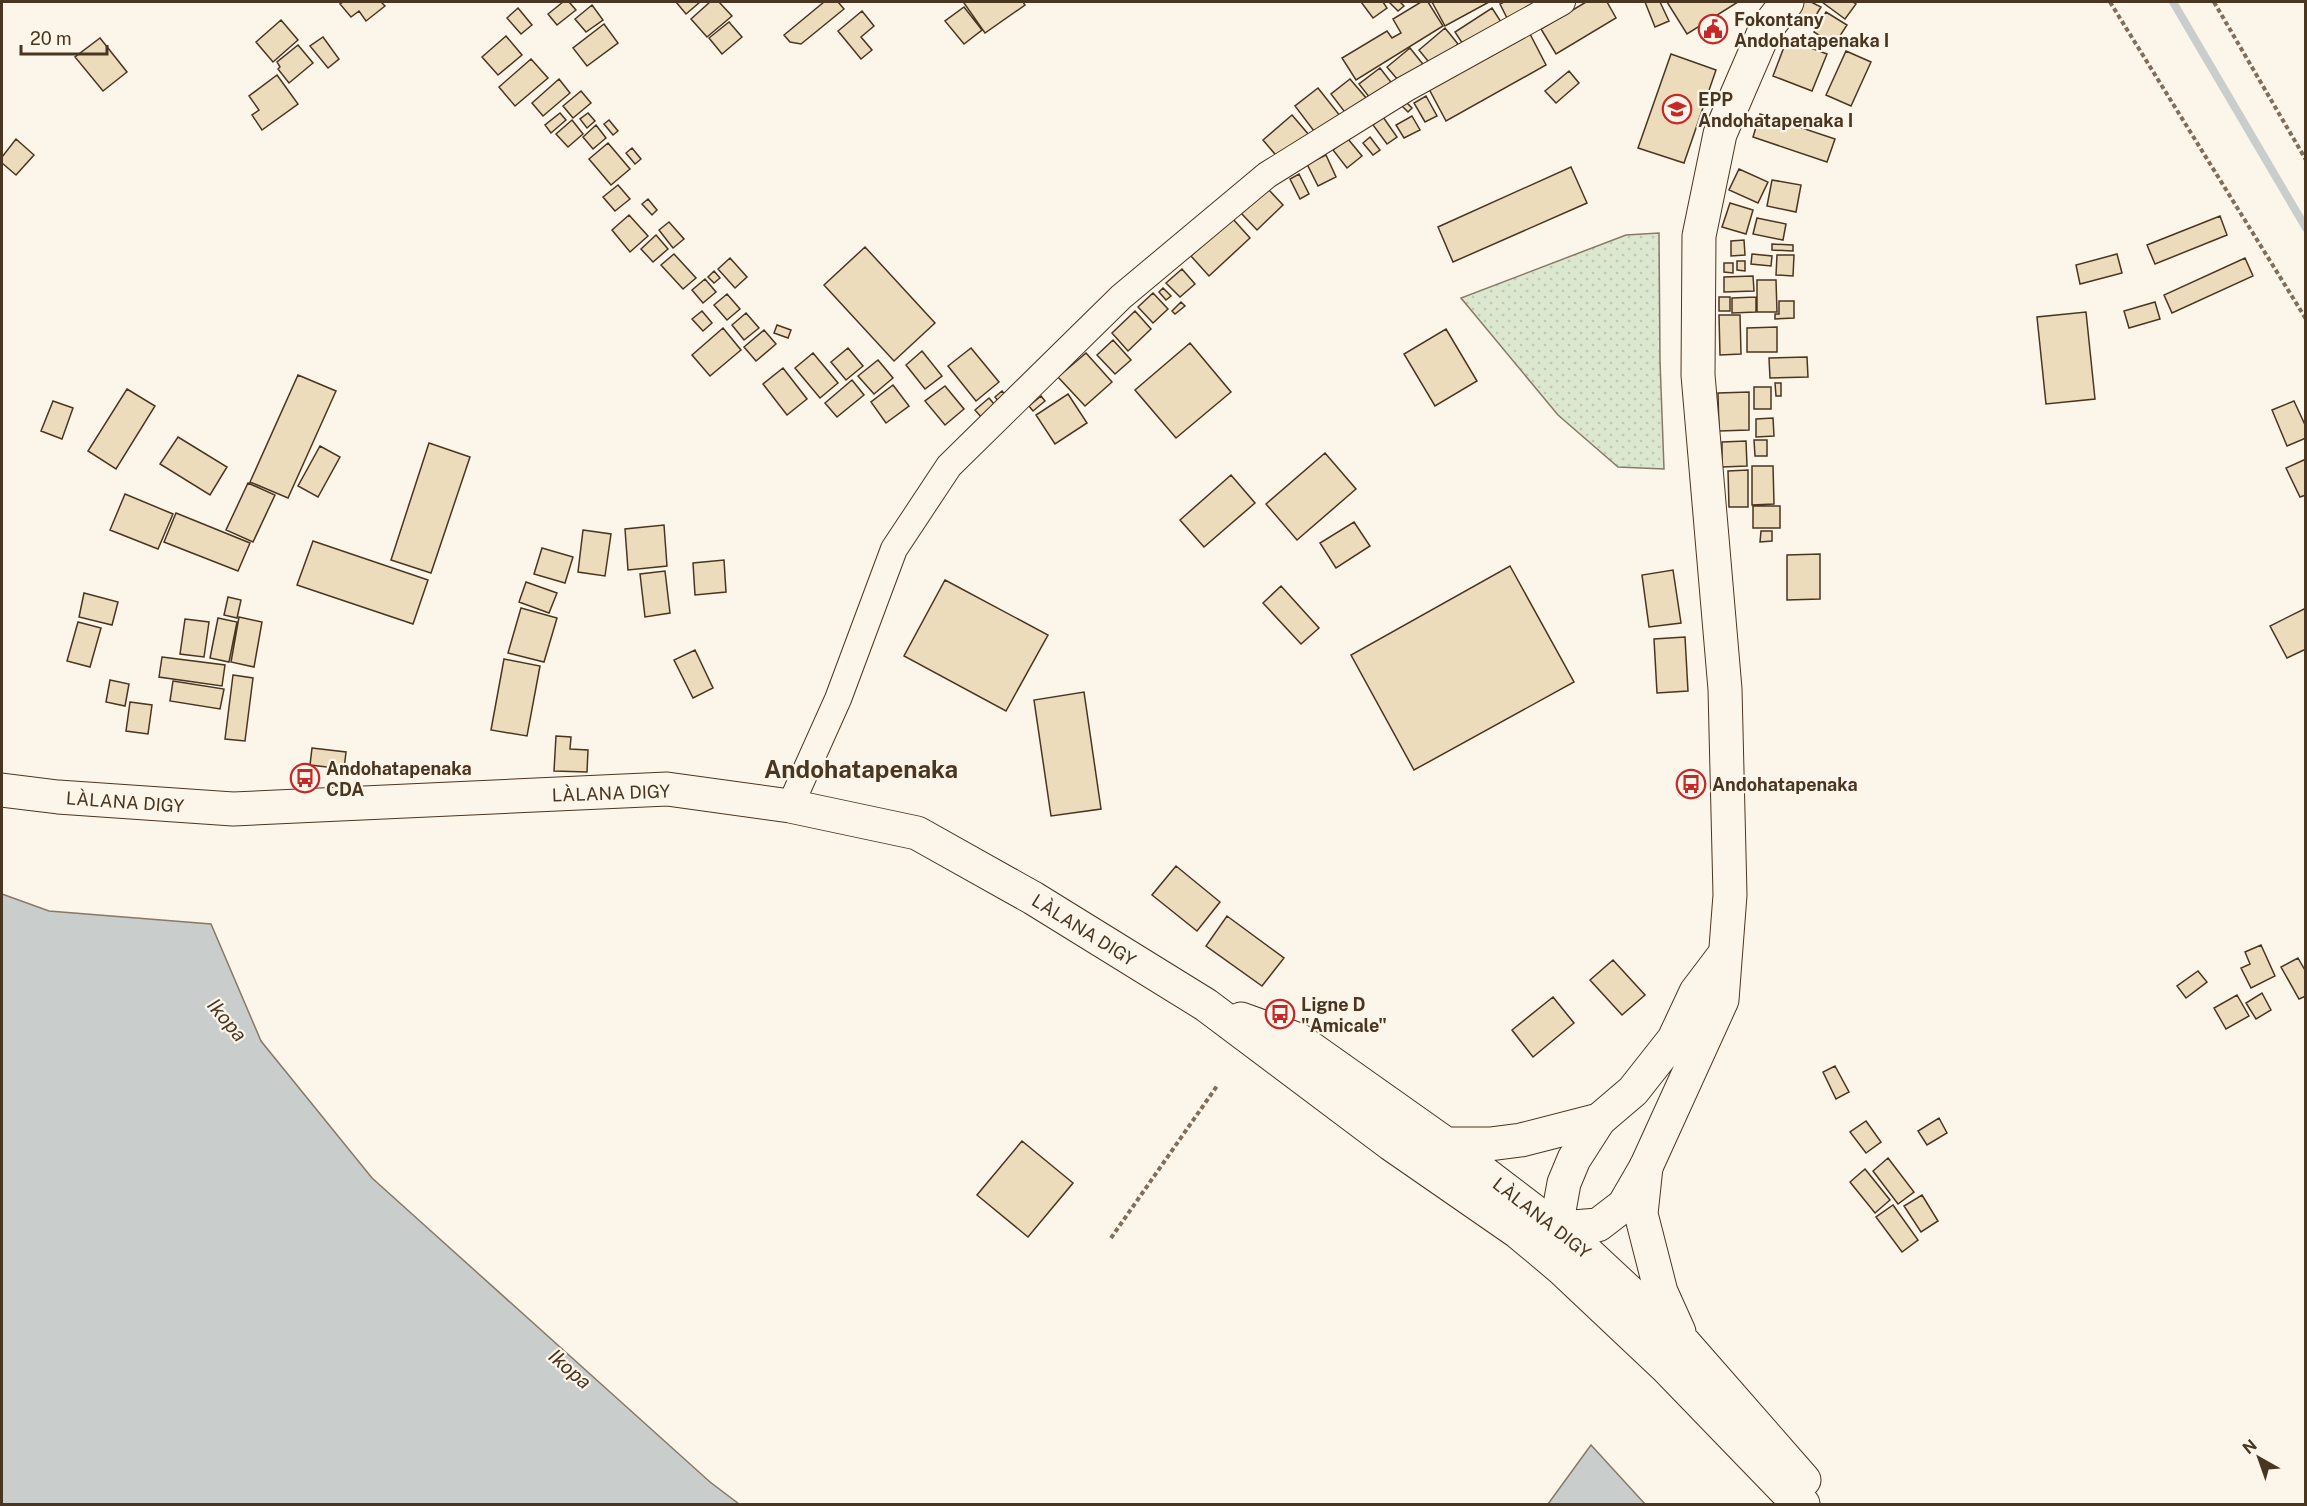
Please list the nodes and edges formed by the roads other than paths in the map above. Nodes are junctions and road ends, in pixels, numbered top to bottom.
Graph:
1 (1562, 2) edge
2 (1787, 2) edge
3 (2, 789) edge
4 (790, 806) junction
5 (1724, 955) junction
6 (1206, 1005) junction
7 (1599, 1120) junction
8 (1446, 1144) junction
9 (1646, 1167) junction
10 (1556, 1227) junction
11 (1518, 1232) junction
12 (1561, 1268) junction
13 (1685, 1344) junction
14 (1803, 1504) edge
15 (1822, 1504) edge

1 - 4 street
2 - 5 main road
3 - 4 main road, LÀLANA DIGY
4 - 6 main road, LÀLANA DIGY
5 - 7 main road
5 - 9 main road
6 - 8 main road, LÀLANA DIGY
6 - 11 main road, LÀLANA DIGY
7 - 8 main road
7 - 10 main road
8 - 10 main road, LÀLANA DIGY
9 - 10 main road
9 - 13 main road
10 - 11 main road
10 - 12 main road
10 - 13 main road, LÀLANA DIGY
11 - 12 main road, LÀLANA DIGY
12 - 14 main road, LÀLANA DIGY
13 - 15 main road, LÀLANA DIGY

